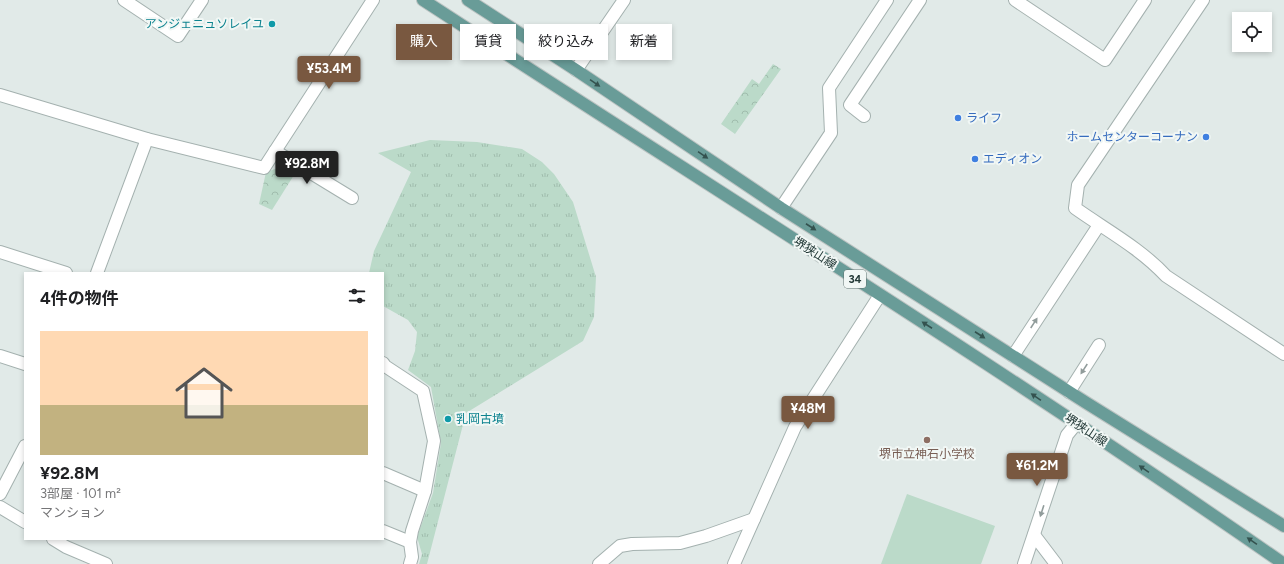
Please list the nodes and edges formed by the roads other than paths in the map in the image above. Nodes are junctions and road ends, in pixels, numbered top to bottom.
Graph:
1 (124, 0) edge
2 (202, 0) edge
3 (373, 0) edge
4 (423, 0) edge
5 (468, 0) edge
6 (624, 0) edge
7 (886, 0) edge
8 (920, 0) edge
9 (1015, 0) edge
10 (1145, 0) edge
11 (1203, 0) edge
12 (576, 70) junction
13 (0, 95) edge
14 (864, 116) dead end
15 (147, 138) junction
16 (275, 151) junction
17 (352, 198) dead end
18 (781, 208) junction
19 (1099, 225) junction
20 (0, 252) edge
21 (63, 272) edge
22 (97, 272) edge
23 (880, 295) junction
24 (1099, 345) dead end
25 (1284, 354) edge
26 (0, 356) edge
27 (1013, 356) junction
28 (24, 364) edge
29 (384, 364) edge
30 (1069, 392) junction
31 (1076, 424) junction
32 (24, 448) edge
33 (384, 473) edge
34 (425, 491) junction
35 (0, 494) edge
36 (0, 507) edge
37 (754, 518) junction
38 (24, 521) edge
39 (1284, 526) edge
40 (384, 532) edge
41 (1034, 535) junction
42 (55, 540) edge
43 (410, 542) junction
44 (106, 564) edge
45 (410, 564) edge
46 (599, 564) edge
47 (734, 564) edge
48 (1024, 564) edge
49 (1056, 564) edge
50 (1284, 564) edge

1 - 2 street
3 - 16 street
4 - 23 main road, 堺狭山線 / 34
5 - 12 main road, 堺狭山線 / 34
6 - 12 street
7 - 18 street
8 - 14 street
9 - 10 street
11 - 19 street
12 -> 18 main road, 堺狭山線 / 34
13 - 15 street
15 - 16 street
15 - 22 street
16 - 17 street
18 -> 27 main road, 堺狭山線 / 34
19 - 25 street
27 -> 19 street
20 - 21 street
31 -> 23 main road, 堺狭山線 / 34
23 - 37 street
24 -> 30 street
26 - 28 street
27 - 30 main road, 堺狭山線 / 34
29 - 34 street
30 - 39 main road, 堺狭山線 / 34
31 -> 41 street
50 -> 31 main road, 堺狭山線 / 34
32 - 35 street
33 - 34 street
34 - 43 street
36 - 38 street
37 - 46 street
37 - 47 street
40 - 43 street
41 - 48 street
41 - 49 street
42 - 44 street
43 - 45 street

